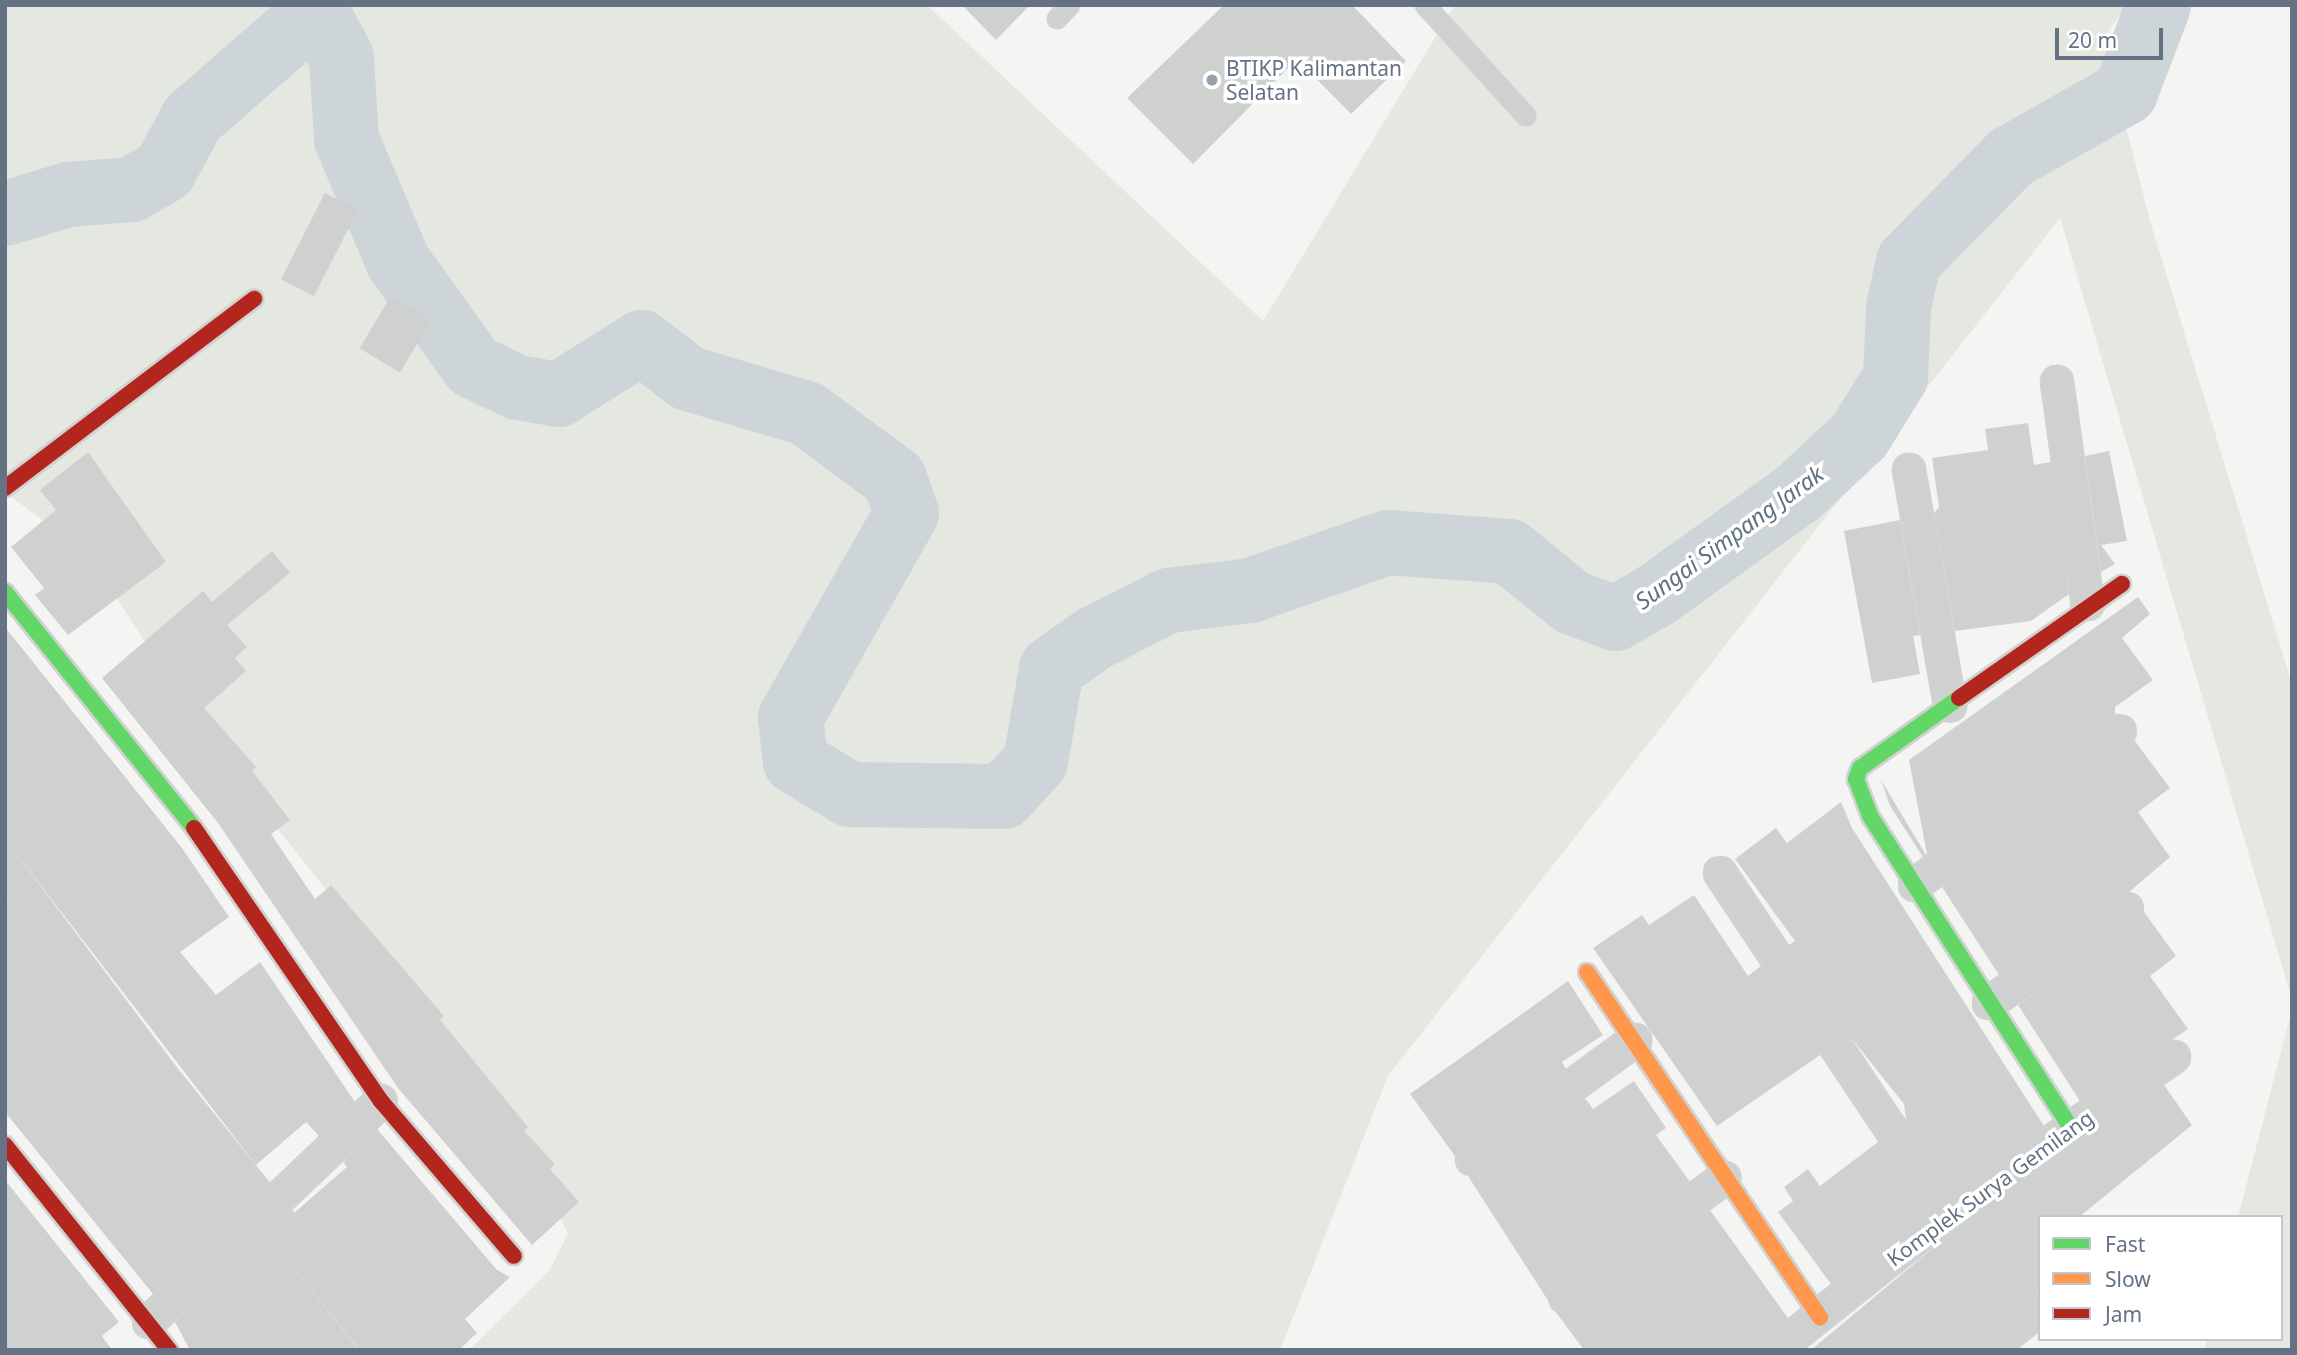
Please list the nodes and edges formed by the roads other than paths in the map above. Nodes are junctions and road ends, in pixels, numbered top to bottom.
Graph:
1 (1070, 5) edge
2 (1425, 5) edge
3 (1057, 19) dead end
4 (1525, 116) dead end
5 (254, 299) dead end
6 (2057, 382) dead end
7 (1909, 470) dead end
8 (5, 488) edge
9 (2122, 583) dead end
10 (5, 592) edge
11 (2088, 604) junction
12 (1951, 705) junction
13 (2120, 731) dead end
14 (5, 869) edge
15 (1720, 873) dead end
16 (1915, 885) junction
17 (2127, 909) dead end
18 (1587, 972) dead end
19 (1989, 1003) junction
20 (1635, 1040) junction
21 (2174, 1057) dead end
22 (381, 1101) junction
23 (2071, 1128) junction
24 (5, 1145) edge
25 (1472, 1159) dead end
26 (1724, 1178) junction
27 (271, 1209) junction
28 (1947, 1214) junction
29 (514, 1256) dead end
30 (1565, 1297) dead end
31 (2038, 1311) edge
32 (1820, 1318) junction
33 (149, 1322) junction
34 (169, 1350) edge
35 (382, 1350) edge
36 (1776, 1350) edge
37 (1989, 1350) edge

1 - 3 lane
2 - 4 lane
5 - 8 street
6 - 11 street
7 - 12 street
9 - 11 street
10 - 22 street
11 - 12 street
12 - 16 street
13 - 16 street
14 - 27 street
15 - 28 street
16 - 19 street
17 - 19 street
18 - 20 street
19 - 23 street
20 - 25 street
20 - 26 street
21 - 23 street, Komplek Surya Gemilang
22 - 27 street
22 - 29 street
23 - 28 street, Komplek Surya Gemilang
24 - 33 street
26 - 30 street
26 - 32 street
27 - 33 street
27 - 35 street
28 - 32 street, Komplek Surya Gemilang
31 - 37 street
32 - 36 street, Komplek Surya Gemilang
33 - 34 street

